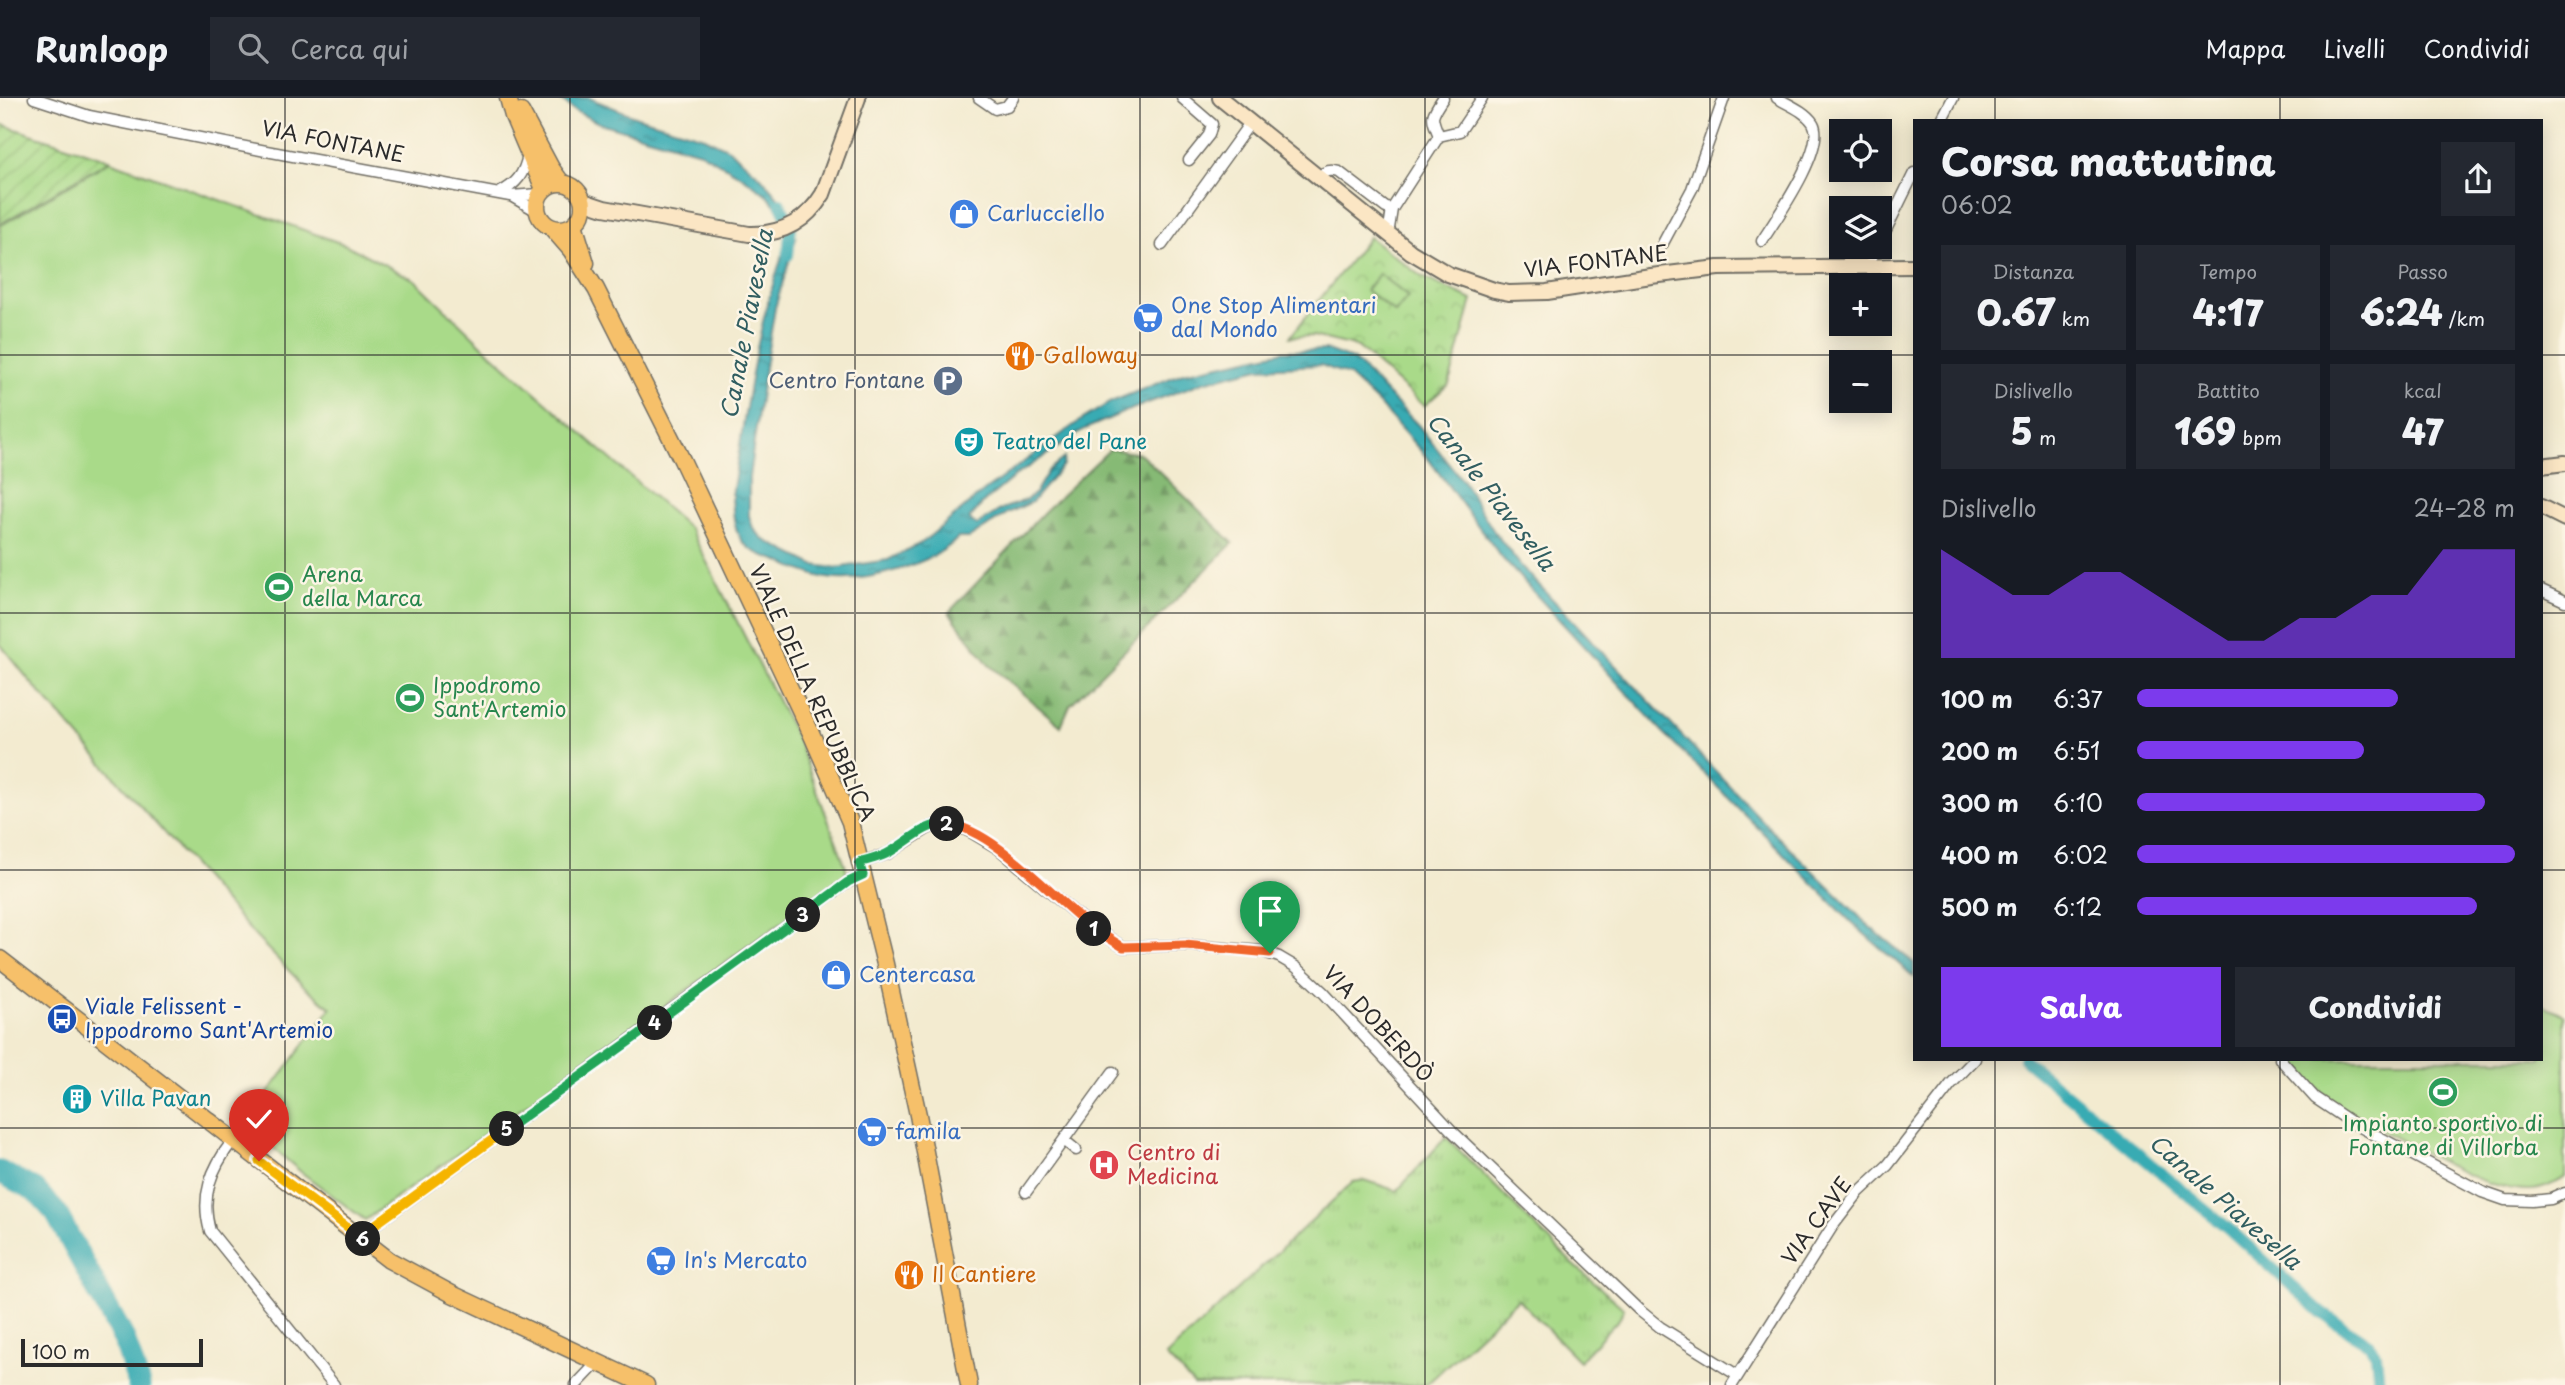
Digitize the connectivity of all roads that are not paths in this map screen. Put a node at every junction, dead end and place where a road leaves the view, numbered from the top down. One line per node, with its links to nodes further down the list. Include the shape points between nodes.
1 (34, 98): 21 (street, VIA FONTANE, via 89,116)
2 (510, 98): 16 (main road, VIALE DELLA REPUBBLICA); 20 (main road, VIALE DELLA REPUBBLICA)
3 (858, 98): 24 (street, via 823,194 799,221 780,231 748,233 604,208)
4 (979, 98): 5 (street, via 995,109 1007,106)
5 (1013, 98)
6 (1182, 98): 17 (street, via 1212,124)
7 (1220, 98): 14 (street, VIA FONTANE)
8 (1443, 98): 15 (street, via 1432,115)
9 (1482, 98): 15 (street, via 1460,131)
10 (1724, 98): 30 (street, via 1692,189)
11 (1777, 98): 28 (street, via 1814,124 1816,142)
12 (1953, 98): 13 (street)
13 (1942, 119)
14 (1250, 122): 19 (street, VIA FONTANE); 29 (street)
15 (1439, 136): 23 (street)
16 (529, 150): 21 (street, via 526,168); 22 (main road, VIALE DELLA REPUBBLICA)
17 (1189, 160)
18 (1913, 175): 25 (street)
19 (1318, 178): 23 (street, via 1332,170 1339,172); 27 (street, VIA FONTANE)
20 (561, 183): 22 (main road); 24 (main road, VIALE DELLA REPUBBLICA, via 574,187)
21 (504, 195): 22 (street); 22 (street)
22 (540, 198): 26 (main road, VIALE DELLA REPUBBLICA, via 540,218)
23 (1392, 209): 27 (street)
24 (580, 213): 26 (main road, via 563,229); 34 (main road, VIALE DELLA REPUBBLICA)
25 (1892, 218)
26 (551, 227): 34 (main road, VIALE DELLA REPUBBLICA)
27 (1388, 235): 33 (street, VIA FONTANE, via 1448,274 1509,293 1547,292 1718,268)
28 (1762, 241)
29 (1162, 245)
30 (1662, 245)
31 (1871, 259): 33 (street)
32 (1913, 266): 33 (street, VIA FONTANE)
33 (1871, 267)
34 (596, 289): 41 (main road, VIALE DELLA REPUBBLICA, via 811,733 850,822)
35 (2565, 463): 36 (street)
36 (2543, 466)
37 (2543, 508): 38 (street)
38 (2565, 519)
39 (2543, 591): 40 (street)
40 (2565, 601)
41 (861, 869): 51 (street, VIA DOBERDÒ, via 373,1226); 53 (street, VIA DOBERDÒ, via 927,829 953,824 999,849 1090,926 1123,947 1261,951 1279,957 1323,992 1452,1131 1639,1310); 57 (main road, VIALE DELLA REPUBBLICA, via 918,1115)
42 (0, 959): 46 (main road)
43 (1973, 1061): 53 (street, VIA CAVE, via 1832,1227)
44 (2282, 1061): 50 (street, via 2296,1080 2351,1122 2482,1192 2505,1200 2532,1201)
45 (1113, 1072): 47 (street)
46 (233, 1140): 51 (main road); 54 (street, via 210,1180 205,1214 210,1231)
47 (1064, 1140): 48 (street); 49 (street)
48 (1076, 1150)
49 (1026, 1192)
50 (2565, 1193)
51 (362, 1240): 52 (main road, via 430,1283)
52 (597, 1363): 55 (street); 56 (main road)
53 (1737, 1375): 58 (street, VIA CAVE)
54 (334, 1385)
55 (576, 1385)
56 (646, 1385)
57 (969, 1385)
58 (1732, 1385)

